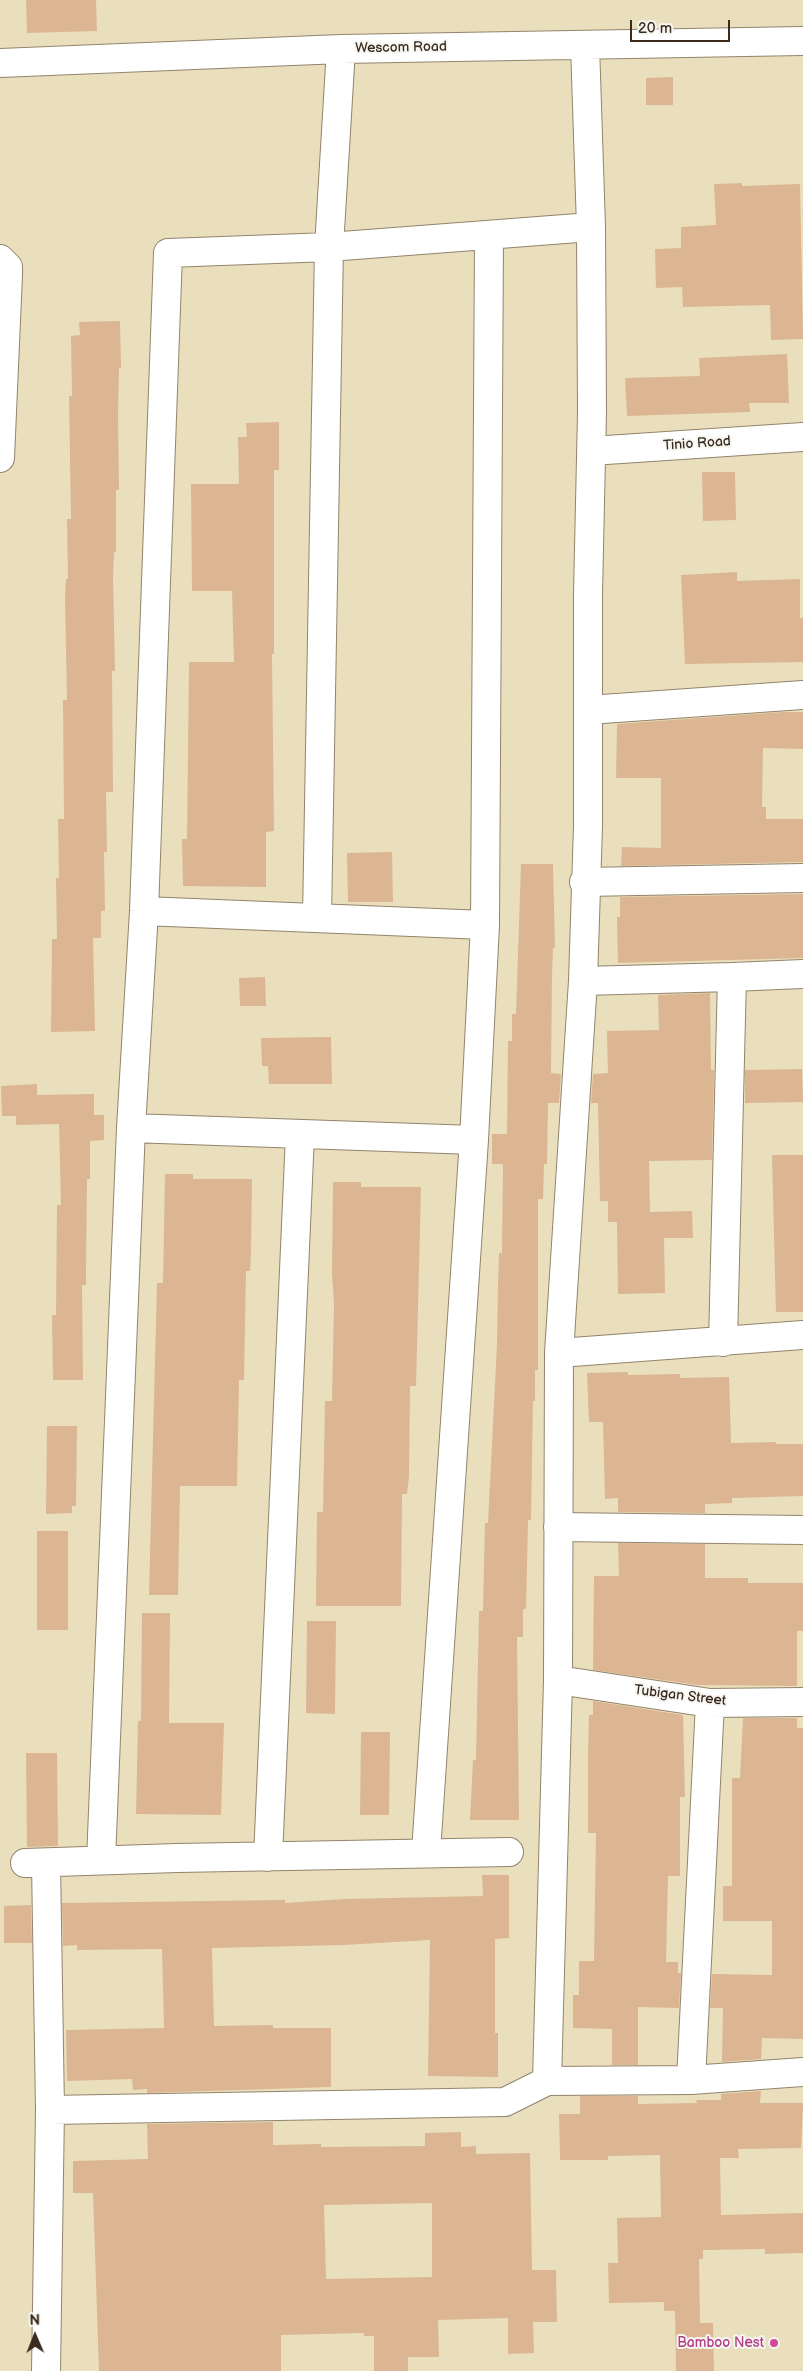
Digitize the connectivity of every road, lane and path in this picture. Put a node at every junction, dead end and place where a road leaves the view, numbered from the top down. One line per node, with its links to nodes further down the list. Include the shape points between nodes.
1 (803, 40): 2 (street, Wescom Road)
2 (585, 45): 3 (street, Wescom Road); 5 (street)
3 (341, 49): 4 (street, Wescom Road); 7 (street)
4 (0, 63)
5 (591, 227): 6 (street); 10 (street)
6 (489, 236): 7 (street); 18 (street)
7 (329, 247): 16 (street, via 168,253); 17 (street)
8 (0, 259): 11 (street, via 8,267)
9 (803, 438): 10 (street, Tinio Road)
10 (590, 451): 13 (street)
11 (0, 458)
12 (803, 695): 13 (street)
13 (588, 710): 15 (street, via 588,826)
14 (803, 878): 15 (street)
15 (584, 882): 21 (street)
16 (144, 911): 17 (street); 22 (street)
17 (317, 917): 18 (street)
18 (486, 925): 24 (street)
19 (803, 974): 20 (street)
20 (732, 977): 21 (street); 26 (street)
21 (583, 981): 27 (street)
22 (131, 1128): 23 (street); 36 (street)
23 (300, 1135): 24 (street); 35 (street)
24 (474, 1140): 33 (street)
25 (803, 1335): 26 (street)
26 (723, 1342): 27 (street)
27 (559, 1353): 28 (street)
28 (558, 1526): 29 (street); 30 (street)
29 (803, 1530)
30 (558, 1680): 32 (street, Tubigan Street); 39 (street)
31 (803, 1702): 32 (street, Tubigan Street)
32 (710, 1703): 38 (street)
33 (426, 1852): 34 (street); 35 (street)
34 (509, 1852)
35 (268, 1857): 36 (street)
36 (101, 1860): 40 (street, via 36,1863)
37 (803, 2072): 38 (street)
38 (691, 2080): 39 (street)
39 (547, 2081): 40 (street, via 506,2102)
40 (50, 2110): 41 (street)
41 (46, 2371)

